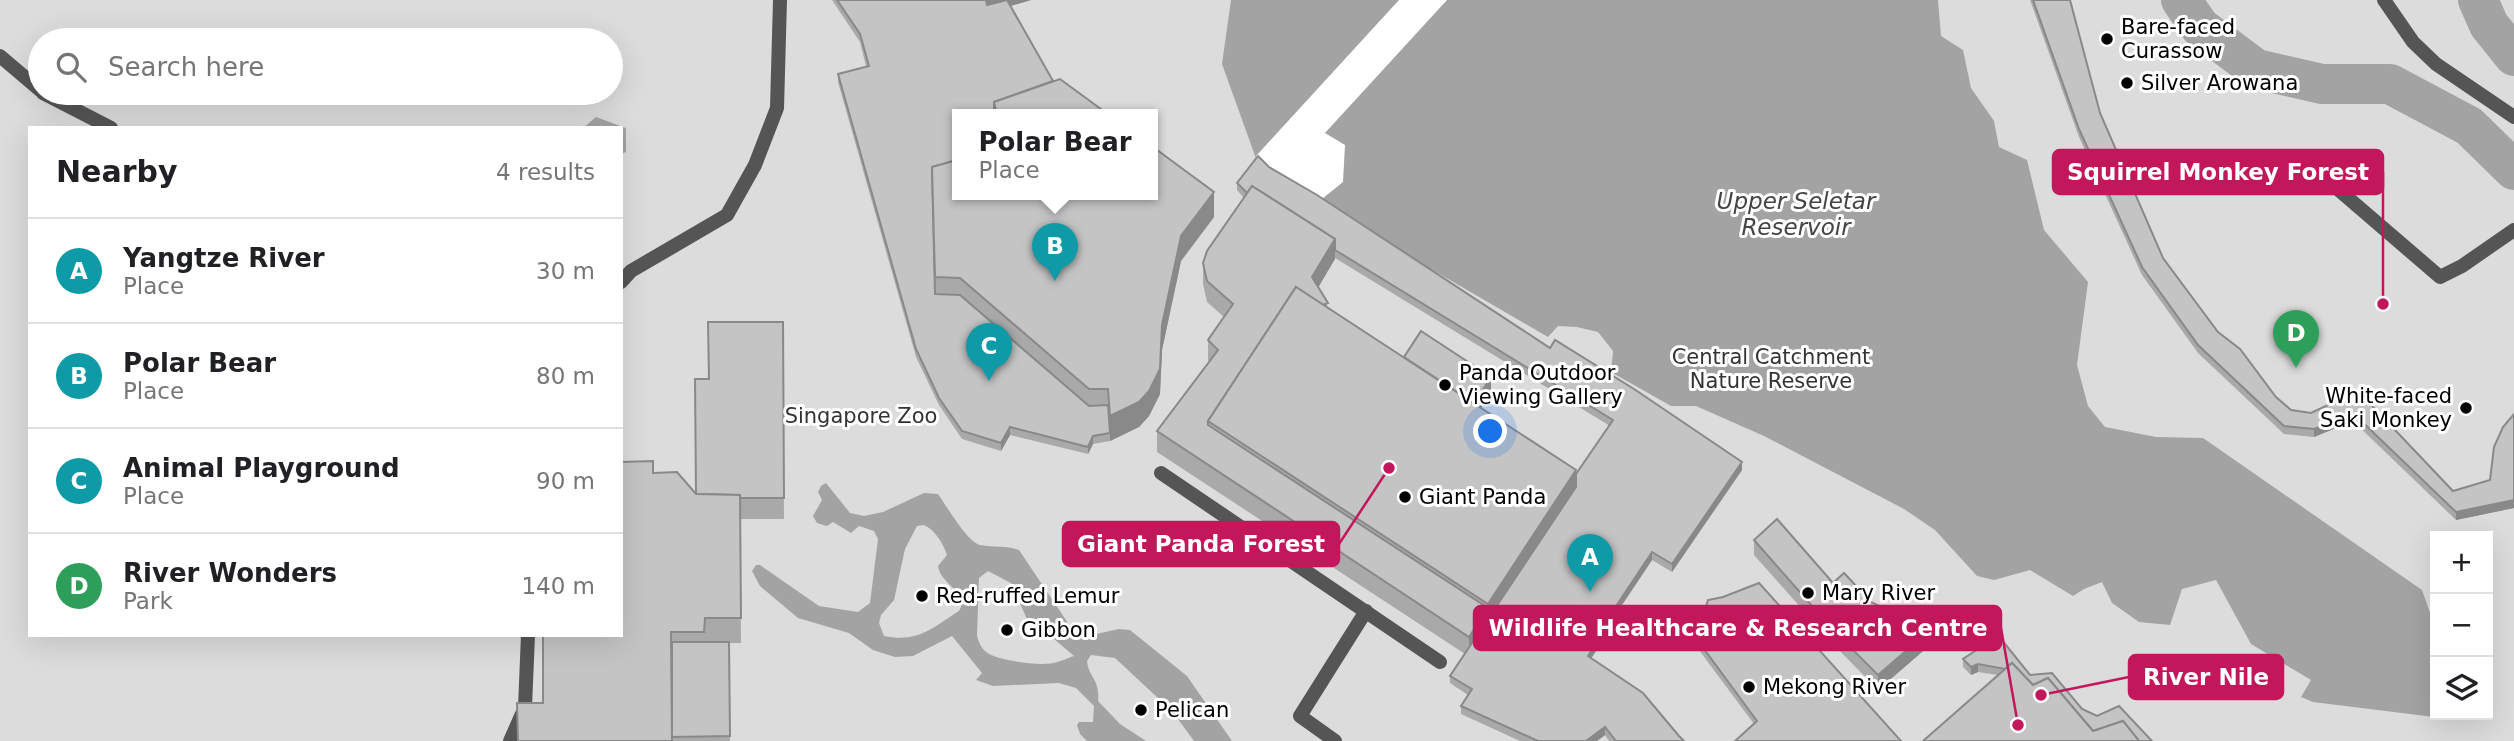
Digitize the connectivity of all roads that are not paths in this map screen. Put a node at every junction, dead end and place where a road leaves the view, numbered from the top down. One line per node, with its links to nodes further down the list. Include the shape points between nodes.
1 (780, 0): 10 (lane, via 777,108 755,165 727,215)
2 (2384, 0): 6 (lane, via 2413,42 2436,64)
3 (0, 56): 4 (lane)
4 (28, 80)
5 (67, 105): 7 (lane)
6 (2514, 117)
7 (107, 126)
8 (2304, 163): 9 (lane, via 2440,277)
9 (2514, 230)
10 (623, 280)
11 (1161, 473): 12 (lane)
12 (1366, 611): 14 (lane); 16 (lane, via 1300,716)
13 (528, 637): 15 (lane, via 525,707)
14 (1440, 662)
15 (510, 741)
16 (1335, 741)

